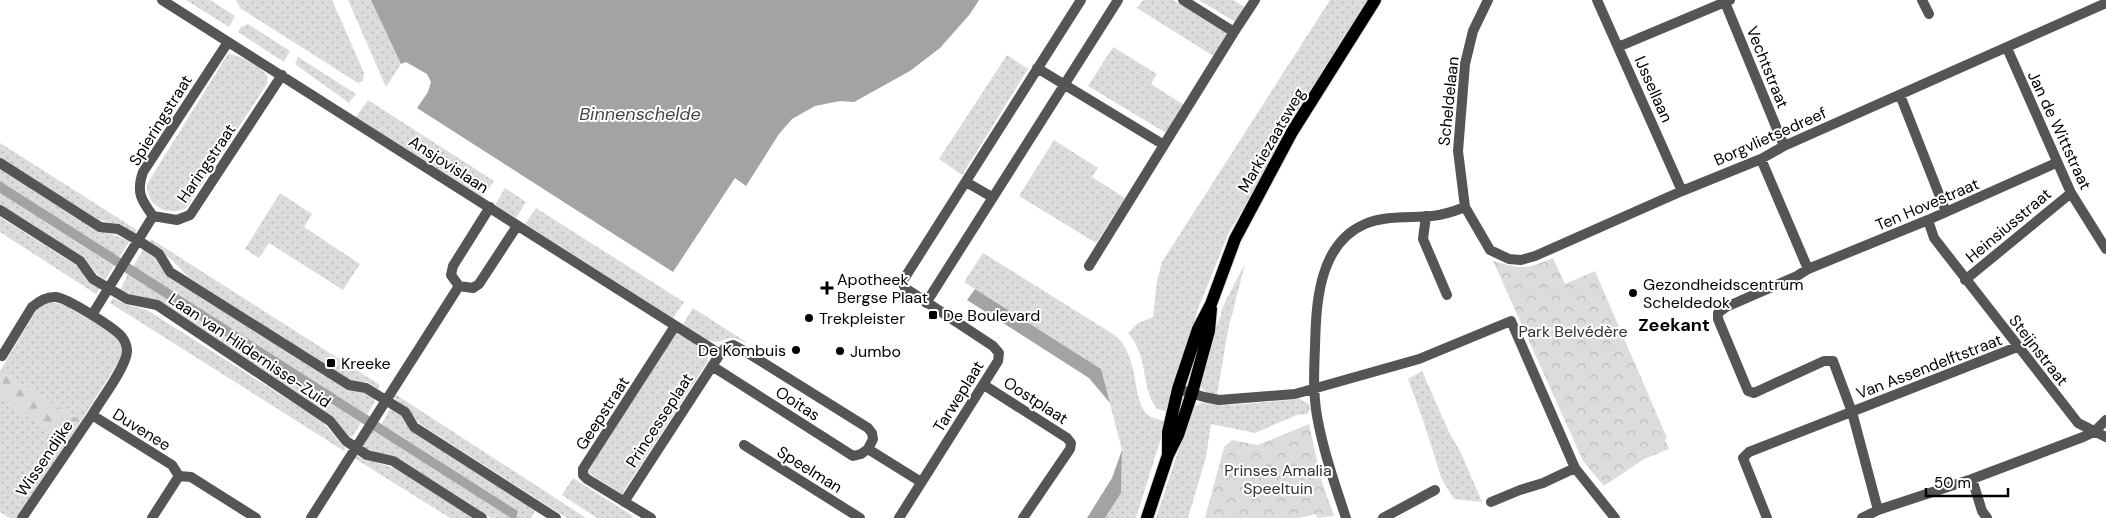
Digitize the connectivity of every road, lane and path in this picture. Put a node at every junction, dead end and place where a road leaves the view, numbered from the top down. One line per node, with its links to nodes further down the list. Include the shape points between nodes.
1 (162, 0): 14 (street, Ansjovislaan)
2 (1081, 0): 17 (street)
3 (1118, 0): 19 (street)
4 (1184, 0): 13 (street)
5 (1255, 0): 13 (street)
6 (1375, 0): 47 (main road, Markiezaatsweg, via 1292,132 1235,239)
7 (1488, 0): 30 (street, Scheldelaan, via 1473,31 1465,64 1458,151)
8 (1597, 0): 15 (street, IJssellaan)
9 (1922, 0): 12 (street)
10 (1727, 1): 15 (street); 22 (street, Vechtstraat)
11 (2106, 3): 16 (street, Borgvlietsedreef)
12 (1928, 14)
13 (1234, 32): 21 (street)
14 (228, 42): 18 (street, Ansjovislaan); 34 (street, Spieringstraat, via 143,172 140,194)
15 (1618, 47): 27 (street, IJssellaan)
16 (2006, 48): 20 (street, Borgvlietsedreef); 25 (street, Jan de Wittstraat)
17 (1037, 68): 19 (street); 26 (street)
18 (282, 75): 31 (street, Ansjovislaan); 34 (street, Haringstraat, via 190,215 177,220)
19 (1065, 85): 21 (street); 29 (street)
20 (1900, 95): 22 (street, Borgvlietsedreef); 33 (street)
21 (1164, 145): 40 (street)
22 (1784, 146): 23 (street, Borgvlietsedreef)
23 (1761, 159): 27 (street, Borgvlietsedreef); 41 (street)
24 (0, 163): 38 (street, via 100,227 118,228)
25 (2056, 163): 28 (street, Jan de Wittstraat); 33 (street, Ten Hovestraat)
26 (966, 182): 29 (street); 46 (street, via 902,282 905,288)
27 (1682, 191): 30 (street, Borgvlietsedreef, via 1521,260 1508,260 1490,250)
28 (2071, 193): 39 (street, Jan de Wittstraat); 42 (street, Heinsiusstraat)
29 (992, 198): 46 (street)
30 (1465, 207): 35 (street)
31 (490, 208): 37 (street, Ansjovislaan); 43 (street, via 453,266 451,275)
32 (0, 210): 44 (street, Laan van Hildernisse-Zuid, via 80,261 93,279)
33 (1946, 212): 36 (street, Ten Hovestraat)
34 (153, 216): 38 (street)
35 (1426, 216): 45 (street, via 1423,239); 56 (street, via 1364,224 1335,250 1324,271 1315,314)
36 (1928, 220): 41 (street, Ten Hovestraat); 42 (street, Steijnstraat, via 1934,238)
37 (518, 226): 43 (street, via 479,284 473,288); 49 (street, Ansjovislaan)
38 (139, 241): 44 (street); 58 (street, via 159,254 170,272 350,385 366,388)
39 (2106, 249)
40 (1089, 266)
41 (1808, 269): 59 (street, Ten Hovestraat, via 1726,307 1718,313 1718,320 1748,391 1754,393 1824,361 1833,361)
42 (1965, 280): 50 (street, Steijnstraat)
43 (458, 286): 58 (street)
44 (109, 288): 48 (street); 65 (street, Laan van Hildernisse-Zuid, via 127,299 157,305 330,421)
45 (1447, 295)
46 (926, 303): 54 (street, Tarweplaat, via 999,353 998,361)
47 (1211, 304): 55 (main road, Markiezaatsweg, via 1198,329); 57 (main road, Markiezaatsweg, via 1209,331)
48 (92, 316): 52 (street, Duvenee, via 57,297 39,301); 60 (street, Duvenee, via 122,336 127,349 124,363)
49 (675, 326): 51 (street, Ansjovislaan); 73 (street, Geepstraat, via 583,469 583,475)
50 (2017, 347): 59 (street, Van Assendelftstraat); 62 (street, Steijnstraat, via 2078,423)
51 (720, 354): 53 (street, Princesseplaat); 66 (street, Ooitas, via 733,345 868,428 873,439)
52 (1, 357)
53 (712, 366): 66 (street, Ooitas, via 852,456); 73 (street, Princesseplaat)
54 (984, 384): 71 (street, Tarweplaat); 85 (street, Oostplaat, via 1071,443)
55 (1178, 388): 57 (street); 67 (main road, Markiezaatsweg, via 1168,432)
56 (1314, 388): 57 (street, via 1295,394 1219,400); 68 (street, via 1419,358 1511,321); 87 (street, via 1324,447)
57 (1192, 393): 67 (main road, Markiezaatsweg)
58 (386, 400): 65 (street); 81 (street, via 405,412 414,427 426,436)
59 (1852, 412): 75 (street); 90 (street, Van Assendelftstraat, via 1749,452 1743,458)
60 (92, 415): 69 (street, Duvenee, via 172,465); 76 (street, Wissendijke)
61 (2106, 420): 62 (street)
62 (2094, 432): 63 (street, Steijnstraat); 70 (street)
63 (2106, 436)
64 (744, 445): 83 (street, Speelman)
65 (356, 448): 79 (street); 80 (street, Laan van Hildernisse-Zuid, via 367,455 393,461)
66 (868, 449): 71 (street)
67 (1168, 455): 86 (main road, Markiezaatsweg)
68 (1575, 468): 74 (street); 89 (street)
69 (179, 476): 77 (street); 78 (street, Duvenee, via 191,476)
70 (1972, 479): 75 (street); 92 (street)
71 (921, 482): 84 (street, Tarweplaat)
72 (1435, 490): 88 (street)
73 (624, 502): 82 (street)
74 (1491, 502)
75 (1878, 510): 91 (street)
76 (22, 518)
77 (152, 518)
78 (256, 518)
79 (311, 518)
80 (482, 518)
81 (556, 518)
82 (651, 518)
83 (860, 518)
84 (899, 518)
85 (1023, 518)
86 (1147, 518)
87 (1345, 518)
88 (1383, 518)
89 (1614, 518)
90 (1767, 518)
91 (1862, 518)
92 (1987, 518)

